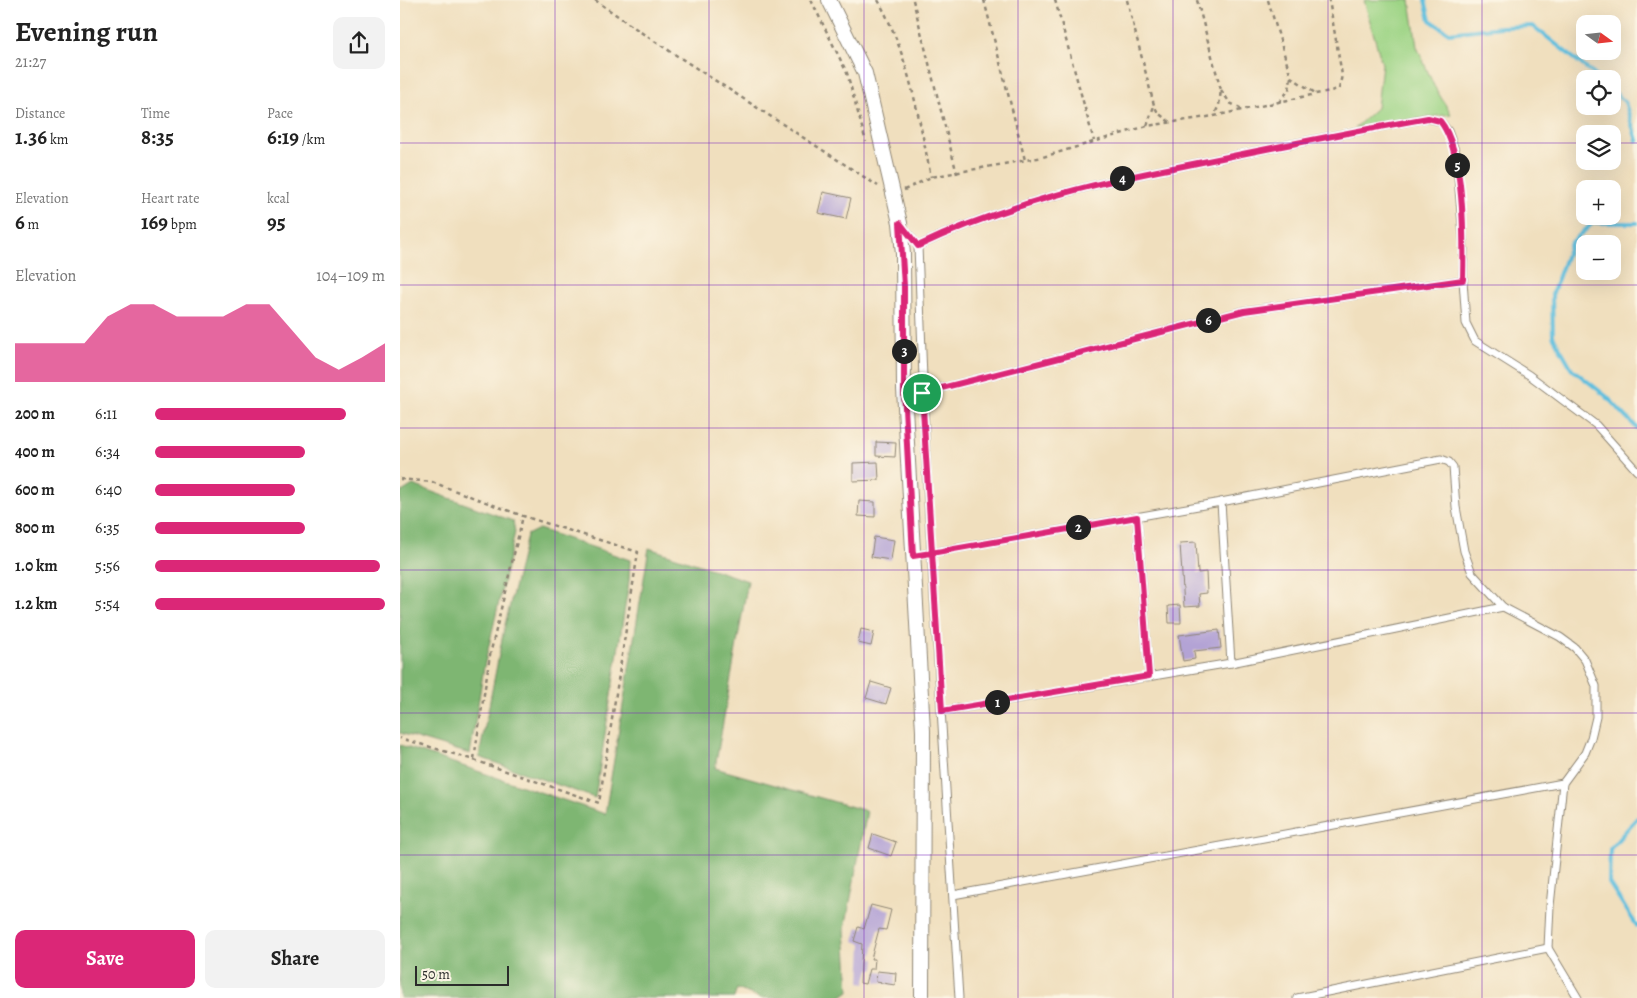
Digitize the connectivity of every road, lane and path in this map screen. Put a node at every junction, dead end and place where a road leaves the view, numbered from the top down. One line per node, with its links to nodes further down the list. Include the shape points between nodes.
1 (595, 0): 27 (path)
2 (811, 0): 22 (path, via 847,73)
3 (829, 0): 28 (street, via 866,73)
4 (878, 0): 26 (path, via 902,58)
5 (913, 0): 24 (path)
6 (984, 0): 23 (path)
7 (1055, 0): 21 (path)
8 (1127, 0): 16 (path)
9 (1197, 0): 13 (path)
10 (1268, 0): 12 (path)
11 (1329, 0): 14 (path, via 1342,74 1338,89)
12 (1291, 78): 14 (path); 15 (path, via 1289,90)
13 (1221, 90): 17 (path, via 1230,103); 18 (path)
14 (1316, 94): 15 (path)
15 (1279, 102): 17 (path)
16 (1154, 104): 19 (path, via 1158,113); 20 (path)
17 (1244, 110): 18 (path)
18 (1214, 116): 19 (path)
19 (1172, 123): 20 (path)
20 (1146, 126): 21 (path)
21 (1094, 141): 23 (path)
22 (868, 149)
23 (1025, 160): 24 (path)
24 (957, 174): 26 (path)
25 (876, 177): 27 (path)
26 (931, 177): 28 (path)
27 (879, 186): 28 (path)
28 (893, 196): 29 (street)
29 (900, 223): 30 (lane); 39 (street)
30 (918, 246): 31 (lane, via 959,226 1121,178 1428,118 1440,121 1448,131 1456,153 1464,249); 32 (lane)
31 (1463, 280): 32 (lane, via 1244,311); 33 (lane, via 1466,323 1475,341 1529,375 1596,425)
32 (922, 393): 38 (lane)
33 (1637, 471)
34 (400, 479): 36 (path, via 432,482)
35 (1221, 502): 37 (lane); 40 (lane, via 1446,460 1453,467 1456,507 1464,551 1472,573); 41 (lane)
36 (523, 516): 45 (path, via 490,654); 45 (path, via 638,552 599,803)
37 (1137, 517): 38 (lane); 42 (lane)
38 (931, 553): 39 (lane); 43 (lane)
39 (913, 556): 49 (street, via 922,731)
40 (1503, 607): 41 (lane); 46 (lane, via 1575,648 1585,660 1596,686 1596,717 1591,738 1585,753)
41 (1231, 663): 42 (lane)
42 (1149, 676): 43 (lane)
43 (942, 711): 47 (lane)
44 (400, 738): 45 (path)
45 (474, 760)
46 (1563, 783): 47 (lane); 48 (lane)
47 (953, 895): 50 (lane)
48 (1548, 948): 51 (lane); 52 (lane)
49 (922, 998)
50 (959, 998)
51 (1297, 998)
52 (1578, 998)

